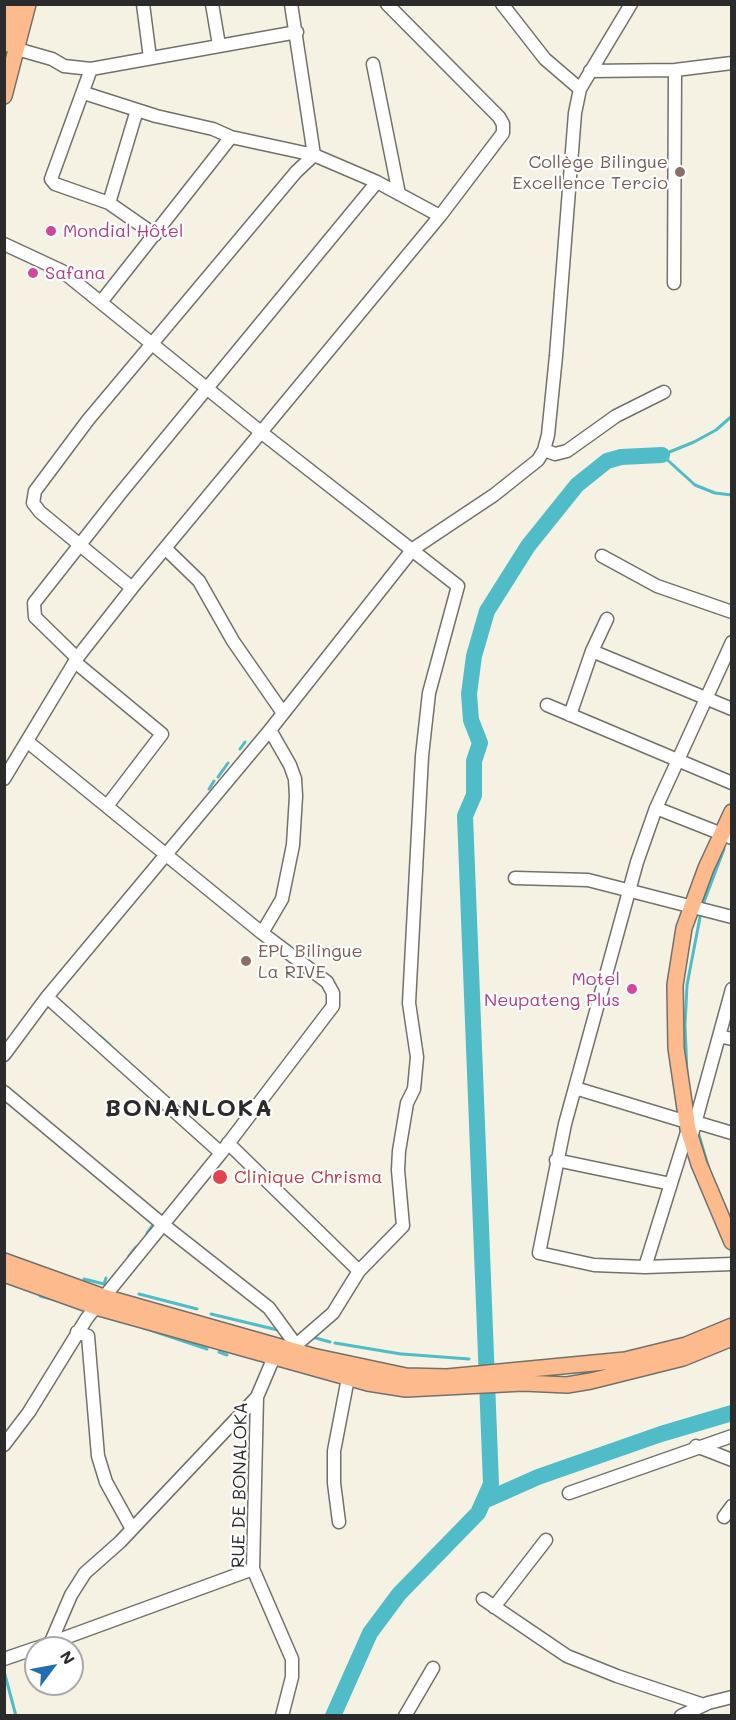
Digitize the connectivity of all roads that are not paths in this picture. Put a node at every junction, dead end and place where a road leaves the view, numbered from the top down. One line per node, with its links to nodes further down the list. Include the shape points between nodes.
1 (15, 4): 11 (highway)
2 (28, 4): 11 (main road)
3 (143, 4): 12 (street)
4 (213, 4): 10 (street)
5 (291, 4): 9 (street)
6 (387, 4): 27 (street, via 503,124 503,133)
7 (501, 4): 18 (street, via 545,59)
8 (631, 4): 17 (street)
9 (297, 32): 10 (street); 23 (street)
10 (219, 45): 12 (street)
11 (11, 46): 15 (street, via 64,66); 20 (main road)
12 (150, 58): 15 (street)
13 (732, 63): 16 (street)
14 (373, 64): 25 (street)
15 (91, 69): 19 (street)
16 (675, 70): 17 (street); 30 (street)
17 (590, 71): 18 (street)
18 (580, 89): 36 (street)
19 (84, 93): 21 (street); 26 (street, via 51,179 55,184)
20 (4, 96)
21 (137, 110): 22 (street); 26 (street)
22 (231, 137): 23 (street); 28 (street)
23 (314, 155): 24 (street); 32 (street)
24 (377, 182): 25 (street); 33 (street)
25 (399, 194): 27 (street)
26 (109, 203): 28 (street)
27 (440, 216): 35 (street)
28 (155, 236): 31 (street)
29 (4, 244): 31 (street, via 62,271)
30 (674, 283)
31 (101, 302): 32 (street)
32 (153, 344): 33 (street); 37 (street, via 88,420 35,491 33,503 39,512)
33 (207, 389): 35 (street); 37 (street)
34 (664, 392): 36 (street, via 616,416 567,451 555,454)
35 (262, 433): 38 (street); 39 (street)
36 (544, 450): 39 (street, via 533,465 494,495)
37 (81, 543): 41 (street); 46 (street, via 34,603 33,611)
38 (166, 549): 41 (street); 50 (street, via 199,581 233,642)
39 (413, 549): 50 (street); 84 (street, via 456,582 459,590 431,682 422,756 409,993 417,1057 398,1170 403,1226)
40 (602, 556): 42 (street, via 657,586)
41 (132, 588): 46 (street)
42 (732, 612)
43 (607, 619): 45 (street)
44 (732, 642): 47 (street)
45 (592, 651): 47 (street); 51 (street)
46 (76, 660): 53 (street); 57 (street, via 162,734)
47 (706, 699): 49 (street); 54 (street)
48 (547, 705): 51 (street)
49 (732, 709)
50 (283, 713): 52 (street)
51 (570, 715): 54 (street)
52 (270, 730): 61 (street); 66 (street, via 290,765 296,796 293,845 282,899)
53 (27, 742): 55 (street); 57 (street)
54 (678, 762): 56 (street); 58 (street)
55 (4, 779)
56 (732, 783)
57 (107, 806): 61 (street)
58 (656, 808): 60 (street); 63 (street)
59 (732, 812): 60 (main road)
60 (727, 836): 64 (main road)
61 (164, 854): 66 (street); 68 (street)
62 (515, 878): 63 (street, via 577,879)
63 (630, 890): 64 (street); 72 (street)
64 (692, 906): 65 (street); 74 (main road, via 680,945 675,986 676,1048)
65 (732, 917)
66 (262, 933): 76 (street, via 327,982 333,993 333,1006)
67 (732, 989): 69 (street)
68 (46, 997): 71 (street); 76 (street)
69 (719, 1036): 70 (street); 74 (street)
70 (732, 1039)
71 (4, 1055)
72 (575, 1088): 74 (street); 77 (street)
73 (4, 1092): 79 (street)
74 (690, 1128): 75 (street); 78 (street); 80 (main road)
75 (732, 1133)
76 (224, 1148): 79 (street); 84 (street)
77 (556, 1160): 78 (street); 83 (street, via 540,1255 594,1265)
78 (670, 1184): 83 (street)
79 (161, 1223): 86 (street); 90 (street, via 269,1308)
80 (731, 1239)
81 (4, 1261): 86 (main road)
82 (732, 1264): 83 (street)
83 (645, 1267)
84 (359, 1271): 90 (street, via 333,1313)
85 (4, 1274): 86 (main road)
86 (100, 1302): 88 (street); 90 (main road); 91 (main road)
87 (732, 1326): 92 (main road, via 651,1355)
88 (77, 1332): 97 (street, via 29,1412); 104 (street, via 88,1336 98,1456 106,1482)
89 (732, 1338): 92 (main road, via 683,1358 616,1377 567,1385)
90 (293, 1352): 91 (main road); 93 (main road); 94 (main road, via 396,1375)
91 (274, 1357): 95 (street, RUE DE BONALOKA)
92 (523, 1377): 94 (main road)
93 (348, 1378): 94 (main road, via 406,1389); 103 (street, via 334,1451)
94 (460, 1382)
95 (257, 1397): 104 (street); 106 (street, RUE DE BONALOKA)
96 (732, 1436): 98 (street)
97 (4, 1445)
98 (696, 1446): 99 (street); 100 (street)
99 (732, 1460)
100 (569, 1493)
101 (732, 1506): 102 (street)
102 (724, 1517)
103 (339, 1522)
104 (132, 1529): 109 (street, via 79,1581)
105 (546, 1540): 108 (street)
106 (253, 1569): 110 (street); 116 (street, RUE DE BONALOKA, via 292,1659 292,1677)
107 (483, 1599): 108 (street)
108 (494, 1607): 115 (street, via 555,1650 576,1660)
109 (54, 1636)
110 (72, 1636)
111 (24, 1652): 112 (street)
112 (4, 1659)
113 (433, 1668): 117 (street)
114 (732, 1697): 115 (street)
115 (704, 1705): 118 (street)
116 (282, 1716)
117 (405, 1716)
118 (681, 1716)

